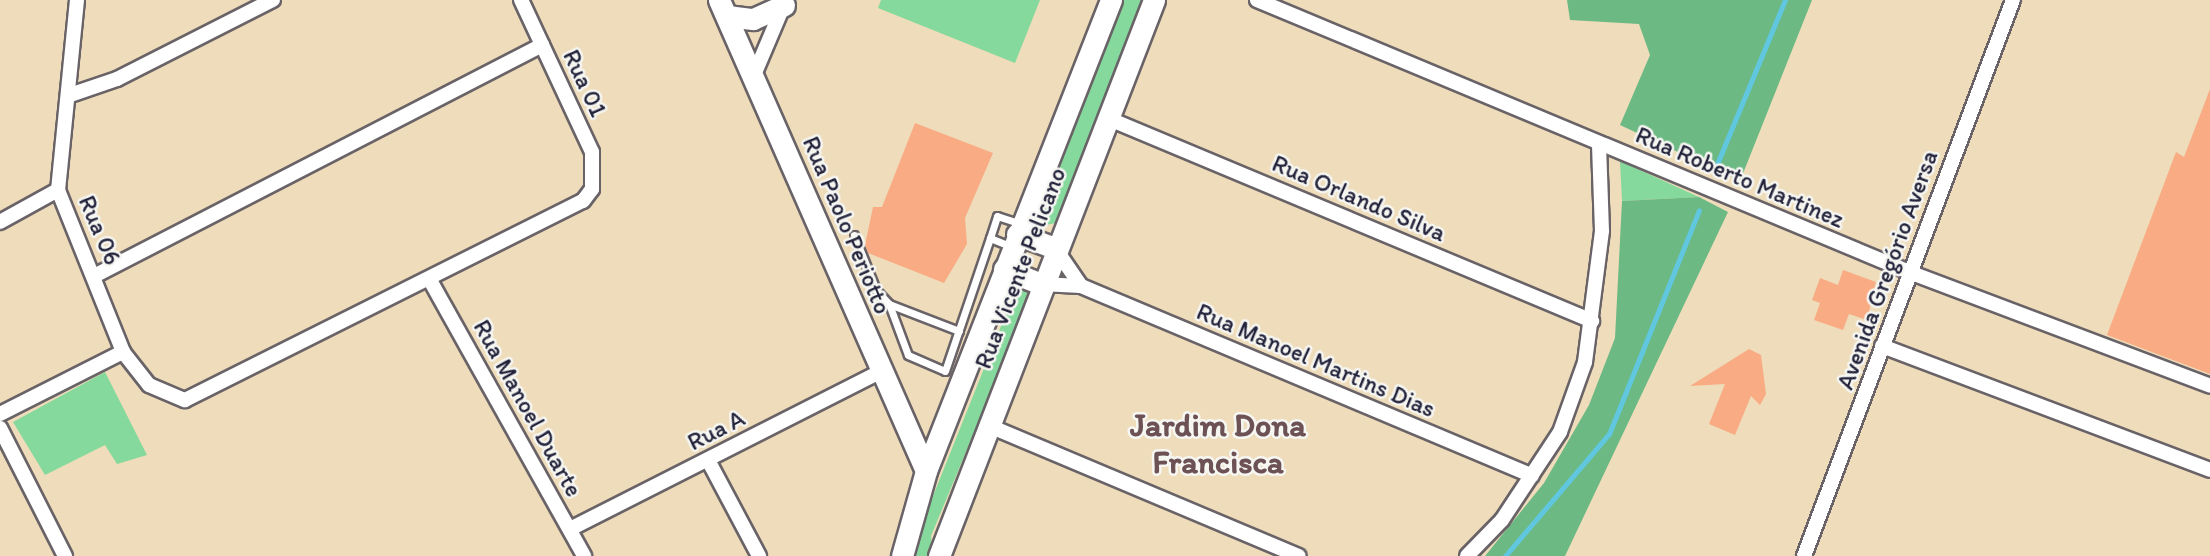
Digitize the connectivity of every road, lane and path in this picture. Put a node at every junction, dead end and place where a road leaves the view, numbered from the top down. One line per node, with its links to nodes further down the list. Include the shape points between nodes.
1 (77, 0): 12 (street, Rua 06)
2 (273, 0): 12 (street, via 117,79)
3 (521, 0): 10 (street, Rua 01)
4 (1111, 0): 18 (street, Rua Vicente Pelicano)
5 (1154, 0): 13 (street, Rua Vicente Pelicano)
6 (1257, 0): 14 (street, Rua Roberto Martinez)
7 (2013, 0): 22 (street, Avenida Gregório Aversa)
8 (785, 3): 9 (street, via 753,19); 11 (street)
9 (723, 8): 11 (street, Rua Paolo Periotto)
10 (542, 45): 23 (street); 24 (street, Rua 01, via 592,152 592,189 569,210)
11 (754, 75): 32 (street, Rua Paolo Periotto)
12 (70, 95): 15 (street, Rua 06)
13 (1107, 118): 20 (street, Rua Vicente Pelicano); 28 (street, Rua Orlando Silva)
14 (1600, 143): 22 (street, Rua Roberto Martinez); 28 (street, via 1602,231)
15 (58, 190): 16 (street); 23 (street, Rua 06)
16 (0, 222)
17 (854, 235): 27 (lane, via 876,290)
18 (1017, 235): 19 (lane); 19 (lane, via 997,216); 20 (street); 21 (street, Rua Vicente Pelicano)
19 (990, 238): 29 (lane)
20 (1055, 248): 25 (street, Rua Vicente Pelicano); 26 (street)
21 (1003, 269): 25 (street); 39 (street, Rua Vicente Pelicano)
22 (1909, 272): 30 (street, Avenida Gregório Aversa); 33 (street, Rua Roberto Martinez)
23 (96, 275): 31 (street, Rua 06)
24 (431, 282): 31 (street, Rua 06, via 185,400 149,385); 41 (street, Rua Manoel Duarte)
25 (1041, 284): 26 (street, Rua Manoel Martins Dias); 35 (street, Rua Vicente Pelicano)
26 (1081, 286): 40 (street, Rua Manoel Martins Dias)
27 (889, 304): 29 (lane); 29 (lane, via 908,355 945,371)
28 (1592, 321): 40 (street, via 1560,432)
29 (959, 331)
30 (1882, 346): 38 (street); 49 (street, Avenida Gregório Aversa)
31 (123, 352): 34 (street)
32 (882, 372): 37 (street, Rua A); 39 (street, Rua Paolo Periotto)
33 (2210, 386)
34 (0, 414)
35 (987, 425): 46 (street, Rua Vicente Pelicano); 47 (street)
36 (0, 428): 42 (street)
37 (708, 460): 41 (street, Rua A); 44 (street)
38 (2210, 470)
39 (926, 471): 45 (street, Rua Vicente Pelicano)
40 (1532, 476): 48 (street)
41 (570, 529): 43 (street, Rua Manoel Duarte)
42 (65, 556)
43 (584, 556)
44 (759, 556)
45 (902, 556)
46 (939, 556)
47 (1299, 556)
48 (1467, 556)
49 (1804, 556)

